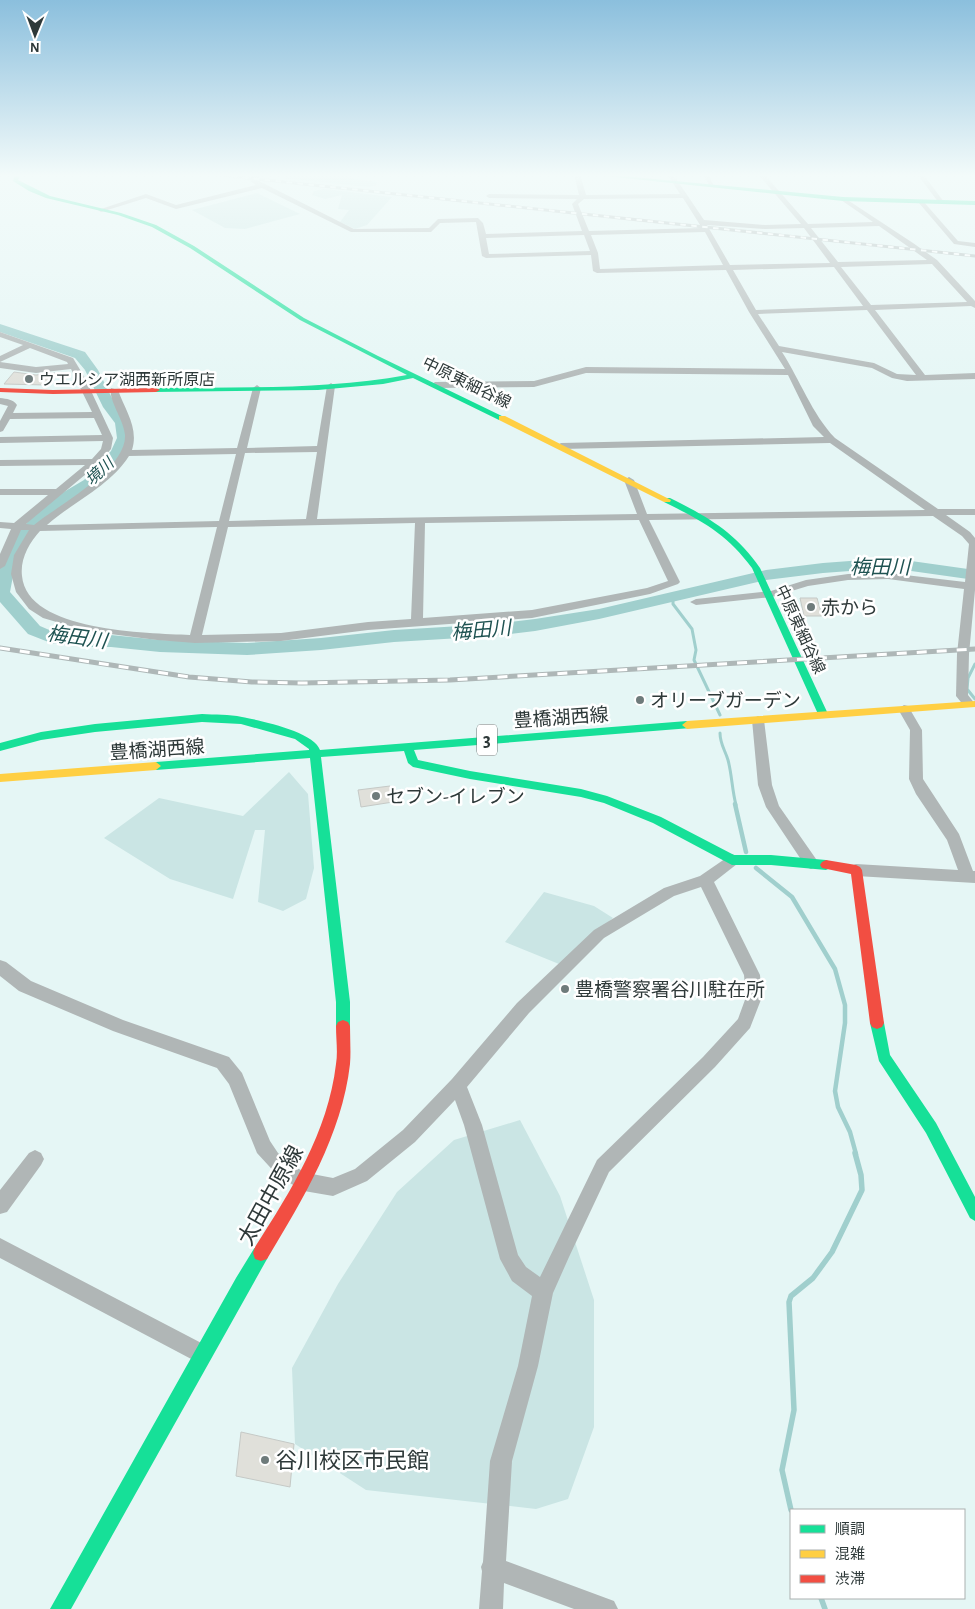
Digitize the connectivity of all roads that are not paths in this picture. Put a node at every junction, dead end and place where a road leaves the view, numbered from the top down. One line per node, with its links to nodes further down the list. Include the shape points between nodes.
1 (193, 249): 21 (main road, 中原東細谷線, via 282,308)
2 (484, 249): 7 (street, via 486,256)
3 (593, 249): 7 (street)
4 (718, 249): 10 (street)
5 (823, 249): 9 (street)
6 (917, 249): 8 (street)
7 (594, 253): 10 (street, via 597,271)
8 (934, 262): 9 (street); 11 (street)
9 (834, 265): 10 (street); 12 (street)
10 (729, 268): 13 (street)
11 (974, 305): 12 (street)
12 (868, 308): 13 (street); 23 (street)
13 (753, 312): 16 (street)
14 (0, 334): 15 (street)
15 (30, 345): 17 (street); 19 (street, via 61,355)
16 (775, 348): 20 (street); 23 (street, via 874,366 895,376)
17 (0, 359)
18 (0, 365): 19 (street, via 33,371)
19 (73, 366): 28 (street)
20 (791, 372): 24 (street, via 586,370 534,384); 36 (street, via 818,426)
21 (415, 376): 24 (main road, 中原東細谷線); 25 (main road, via 388,383)
22 (975, 376): 23 (street)
23 (923, 378)
24 (435, 385): 37 (main road, 中原東細谷線)
25 (331, 386): 26 (main road); 38 (street)
26 (257, 388): 29 (main road); 39 (street)
27 (0, 390): 28 (main road)
28 (86, 390): 29 (main road); 31 (street)
29 (112, 390): 40 (street, via 131,433)
30 (0, 401): 32 (street, via 13,405)
31 (97, 415): 32 (street); 34 (street)
32 (8, 416): 33 (street)
33 (0, 429)
34 (108, 438): 35 (street); 41 (street, via 106,449)
35 (0, 440)
36 (832, 440): 37 (street); 46 (street)
37 (561, 446): 43 (main road, 中原東細谷線)
38 (322, 449): 39 (street); 51 (street)
39 (240, 451): 40 (street); 52 (street)
40 (127, 453): 55 (street, via 102,478)
41 (95, 462): 42 (street); 45 (street)
42 (0, 463)
43 (628, 480): 48 (street); 49 (main road, 中原東細谷線)
44 (0, 492): 45 (street)
45 (57, 492): 54 (street)
46 (936, 512): 47 (street); 49 (street); 57 (street, via 974,544)
47 (975, 512)
48 (643, 516): 49 (street); 50 (street); 60 (street, via 674,582 650,591 532,614)
49 (700, 516): 58 (main road, 中原東細谷線, via 723,530 742,548 756,568)
50 (420, 520): 51 (street); 60 (street)
51 (311, 522): 52 (street)
52 (225, 524): 55 (street); 61 (street)
53 (0, 525): 54 (street)
54 (18, 525): 55 (street); 56 (street)
55 (37, 528): 61 (street, via 23,547 16,569 22,595 34,608 75,625)
56 (0, 566)
57 (970, 584): 58 (street, via 888,576 848,577); 62 (street, via 962,696)
58 (767, 593): 59 (street); 64 (main road, 中原東細谷線)
59 (696, 602)
60 (417, 622): 61 (street, via 281,637)
61 (195, 639)
62 (972, 704): 63 (main road, 豊橋湖西線 / 3)
63 (904, 709): 64 (main road, 豊橋湖西線 / 3); 73 (street, via 916,730 916,779 954,838)
64 (823, 714): 65 (main road, 豊橋湖西線 / 3)
65 (758, 720): 66 (main road, 豊橋湖西線 / 3); 71 (street, via 765,785 773,807)
66 (408, 746): 68 (main road, 豊橋湖西線 / 3); 70 (main road, via 413,763 607,800 657,820)
67 (0, 747): 68 (main road, via 40,736 202,718 241,720 299,736 314,747)
68 (315, 754): 69 (main road, 豊橋湖西線 / 3); 78 (main road, 太田中原線, via 344,1002 343,1064 330,1123)
69 (0, 778)
70 (732, 860): 71 (main road); 74 (street)
71 (811, 862): 72 (main road)
72 (856, 870): 73 (street); 80 (main road, via 884,1057 931,1128)
73 (972, 877)
74 (705, 880): 76 (street, via 670,892 600,934 523,1008); 82 (street, via 752,975 754,997 744,1023 603,1166)
75 (0, 967): 78 (street, via 24,986 119,1026 223,1062 236,1079 263,1147 272,1160)
76 (458, 1085): 78 (street, via 409,1136 361,1175 333,1187); 82 (street, via 473,1125 510,1258 518,1274)
77 (35, 1159): 79 (street)
78 (304, 1182): 83 (main road, 太田中原線)
79 (0, 1205)
80 (975, 1213)
81 (0, 1248): 83 (street)
82 (544, 1292): 84 (street, via 528,1366 501,1461)
83 (202, 1354): 85 (main road, 太田中原線)
84 (492, 1567): 86 (street); 87 (street)
85 (60, 1609)
86 (491, 1609)
87 (606, 1609)

